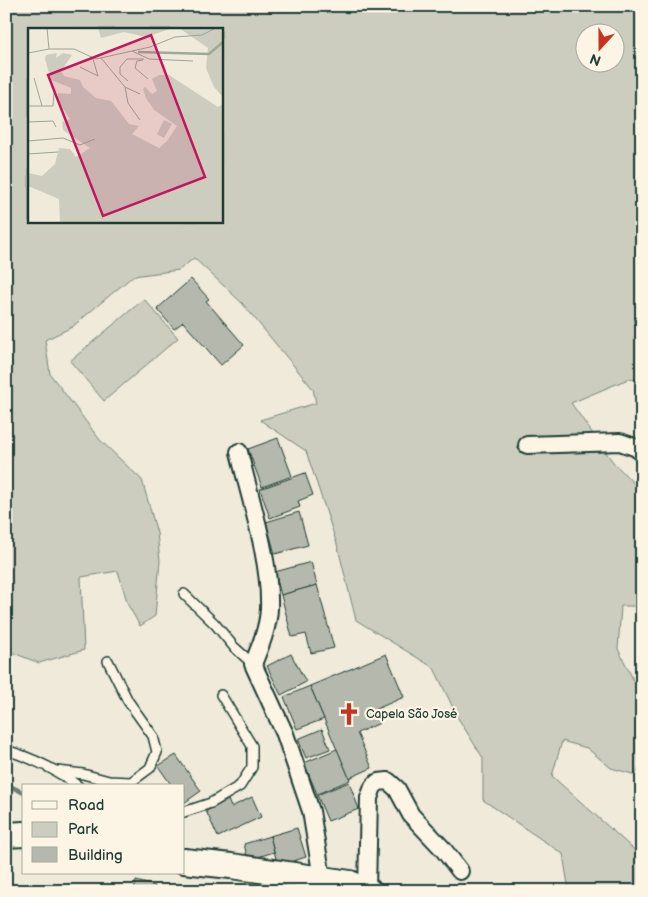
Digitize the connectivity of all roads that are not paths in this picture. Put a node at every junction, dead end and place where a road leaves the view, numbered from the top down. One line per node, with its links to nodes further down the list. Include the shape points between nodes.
1 (527, 445): 3 (street, via 620,442 637,448)
2 (239, 452): 6 (street, via 267,573 269,610)
3 (642, 454)
4 (184, 594): 6 (lane)
5 (108, 661): 10 (lane, via 128,701 153,736 157,752 150,768 131,782 109,781)
6 (253, 664): 18 (street, via 285,734 311,811)
7 (221, 695): 13 (lane, via 252,746 252,767 240,786 212,803)
8 (6, 750): 9 (lane)
9 (57, 771): 10 (lane); 11 (lane)
10 (83, 774): 12 (lane)
11 (75, 784)
12 (96, 784)
13 (185, 812)
14 (22, 834): 15 (street)
15 (6, 835)
16 (185, 861): 18 (street)
17 (460, 871): 19 (street, via 411,815 397,789 388,781 378,782 369,798)
18 (322, 878): 19 (street)
19 (368, 890)

